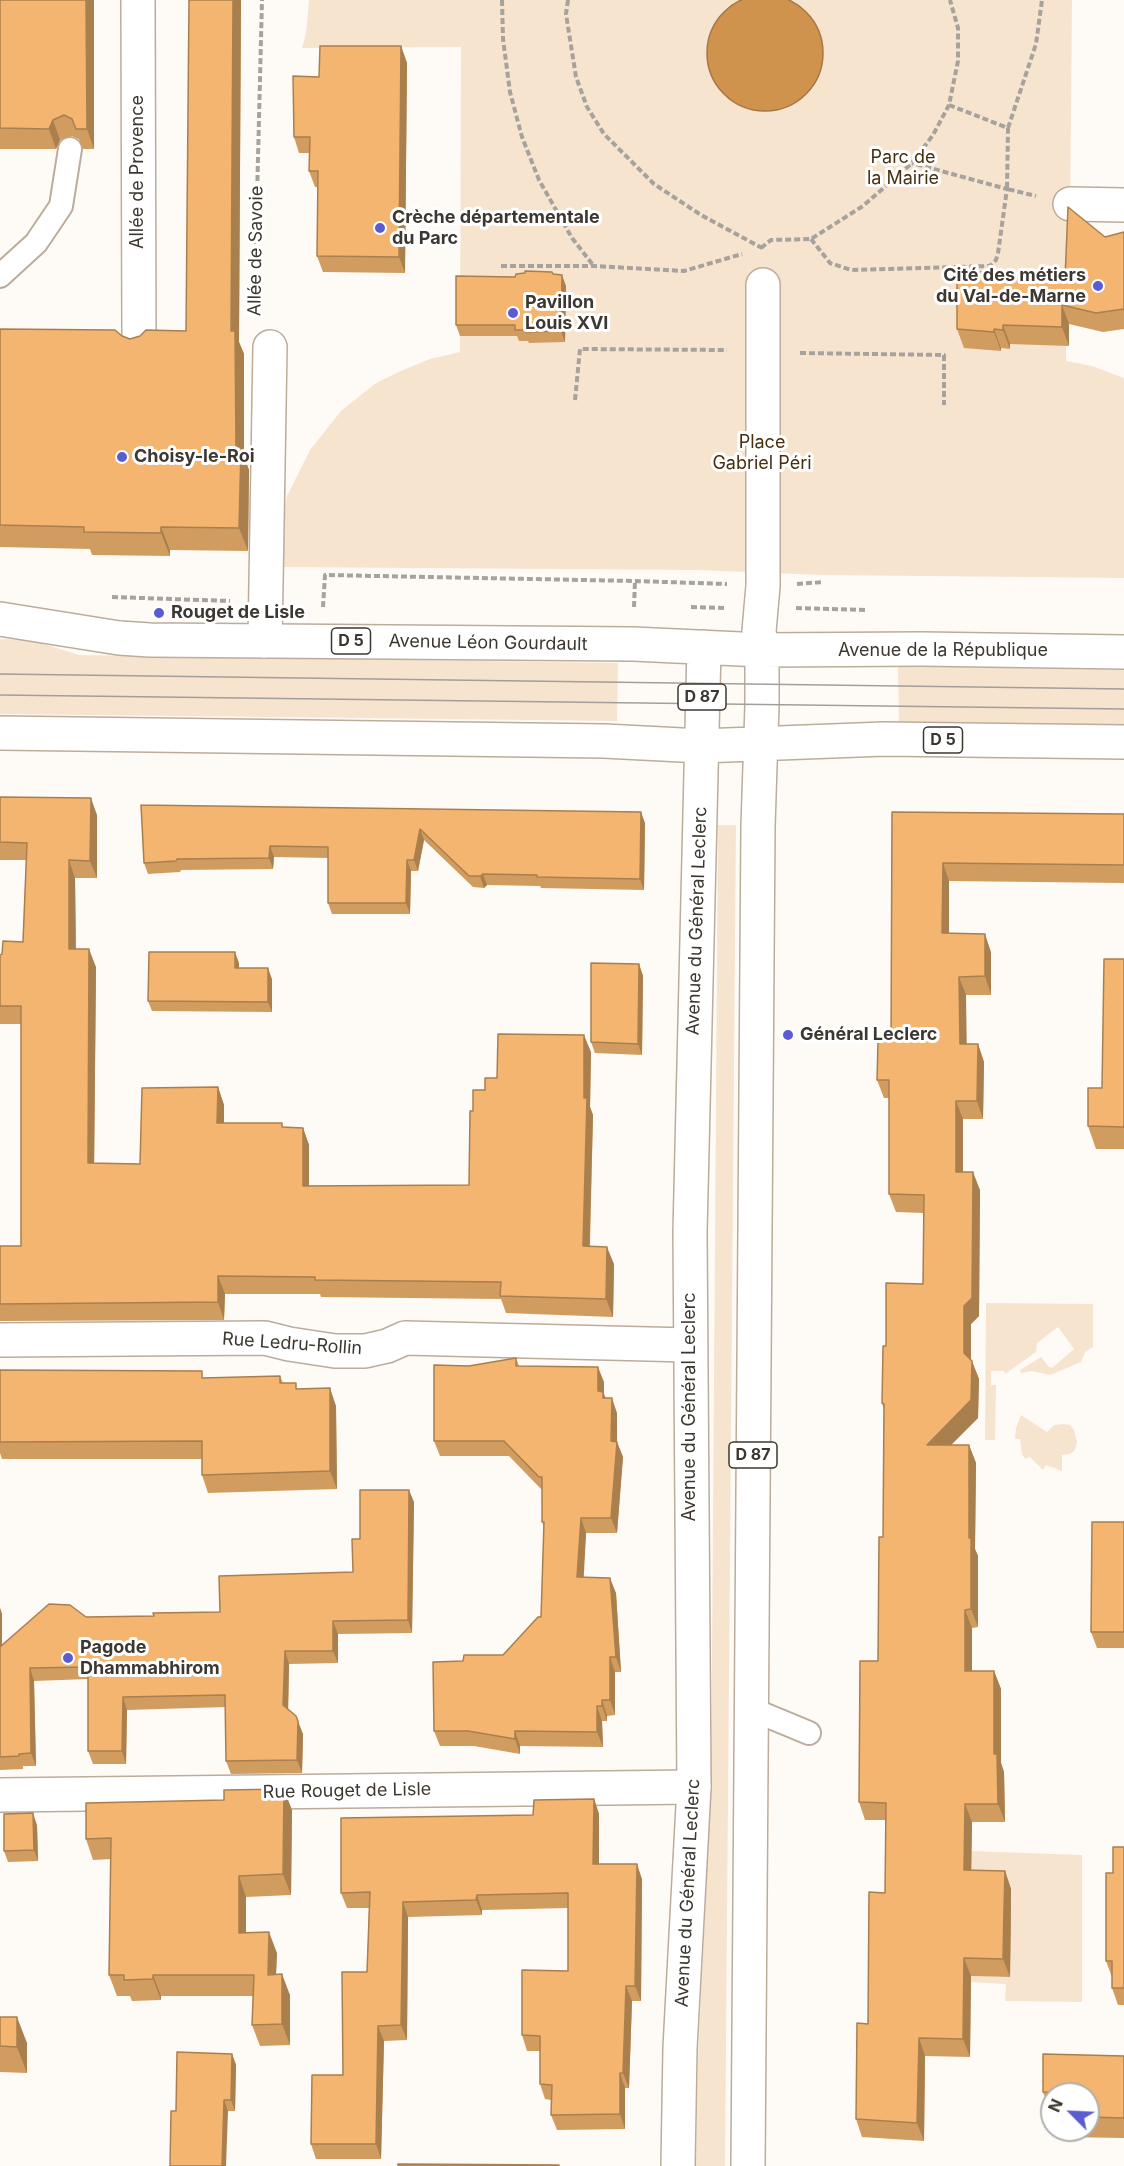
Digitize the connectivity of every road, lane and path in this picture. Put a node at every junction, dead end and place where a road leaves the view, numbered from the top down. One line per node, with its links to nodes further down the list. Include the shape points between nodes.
1 (138, 0): 20 (main road, Allée de Provence)
2 (262, 0): 21 (path, Allée de Savoie, via 254,324)
3 (502, 0): 17 (path, via 510,93 522,137 539,180 572,238)
4 (568, 0): 15 (path, via 566,14 576,77 587,107 604,134 654,184)
5 (950, 0): 7 (path, via 958,28 958,61)
6 (1042, 0): 8 (path, via 1036,44)
7 (949, 105): 8 (path); 10 (path)
8 (1008, 128): 11 (path)
9 (70, 149): 18 (lane, via 61,206 36,243)
10 (912, 163): 14 (path, via 863,206); 14 (path, via 1007,189 998,253 990,266 851,270 830,263)
11 (1007, 179)
12 (1070, 204): 13 (main road)
13 (1124, 205)
14 (811, 240): 15 (path, via 771,240)
15 (763, 248): 17 (path, via 684,271)
16 (501, 266): 17 (path)
17 (594, 266)
18 (0, 276)
19 (763, 285): 22 (main road)
20 (139, 344)
21 (270, 347): 25 (main road)
22 (763, 586): 24 (path, via 325,575); 27 (main road, via 759,631)
23 (0, 619): 25 (main road, Avenue Léon Gourdault / D 5, via 119,638)
24 (323, 640): 25 (main road, Avenue Léon Gourdault / D 5); 26 (main road, Avenue Léon Gourdault / D 5)
25 (265, 641)
26 (704, 647): 27 (main road, Avenue Léon Gourdault / D 5); 32 (main road, Avenue du Général Leclerc / D 87)
27 (762, 650): 28 (main road, Avenue de la République / D 5); 31 (main road, D 87)
28 (1124, 652)
29 (0, 733): 32 (main road, D 5)
30 (1124, 741): 31 (main road, D 5, via 884,739)
31 (761, 744): 32 (main road, D 5); 35 (main road, D 87)
32 (701, 746): 34 (main road, Avenue du Général Leclerc / D 87)
33 (0, 1340): 34 (main road, Rue Ledru-Rollin, via 266,1338 335,1351 365,1351 405,1338)
34 (689, 1345): 37 (main road, Avenue du Général Leclerc / D 87)
35 (751, 1709): 36 (lane); 40 (main road, D 87)
36 (810, 1734)
37 (694, 1787): 38 (main road, Rue Rouget de Lisle); 39 (main road, Avenue du Général Leclerc / D 87)
38 (0, 1796)
39 (678, 2166)
40 (748, 2166)

